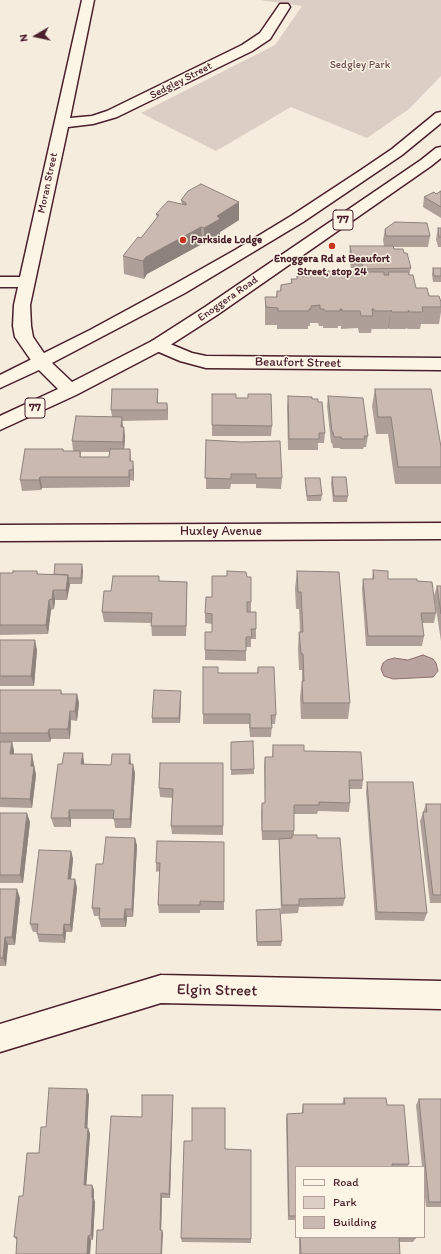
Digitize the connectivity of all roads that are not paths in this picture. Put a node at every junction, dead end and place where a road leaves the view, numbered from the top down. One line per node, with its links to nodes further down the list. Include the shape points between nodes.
1 (88, 0): 4 (street, Moran Street)
2 (284, 8): 4 (street, Sedgley Street, via 265,36 248,48 112,114 93,120)
3 (441, 116): 9 (street, 77, via 397,152 290,223 179,289)
4 (61, 123): 7 (street, Moran Street)
5 (441, 151): 8 (street, Enoggera Road / 77, via 414,172)
6 (0, 282): 7 (street)
7 (26, 282): 9 (street, Moran Street, via 22,326 27,343)
8 (158, 345): 10 (street, Beaufort Street, via 206,362); 12 (street, Enoggera Road / 77)
9 (42, 362): 11 (street, 77); 12 (street, Moran Street)
10 (441, 364)
11 (0, 382)
12 (70, 391): 13 (street, Enoggera Road / 77)
13 (0, 424)
14 (441, 531): 15 (street, Huxley Avenue)
15 (0, 533)
16 (441, 995): 17 (street, Elgin Street, via 161,989)
17 (0, 1038)

